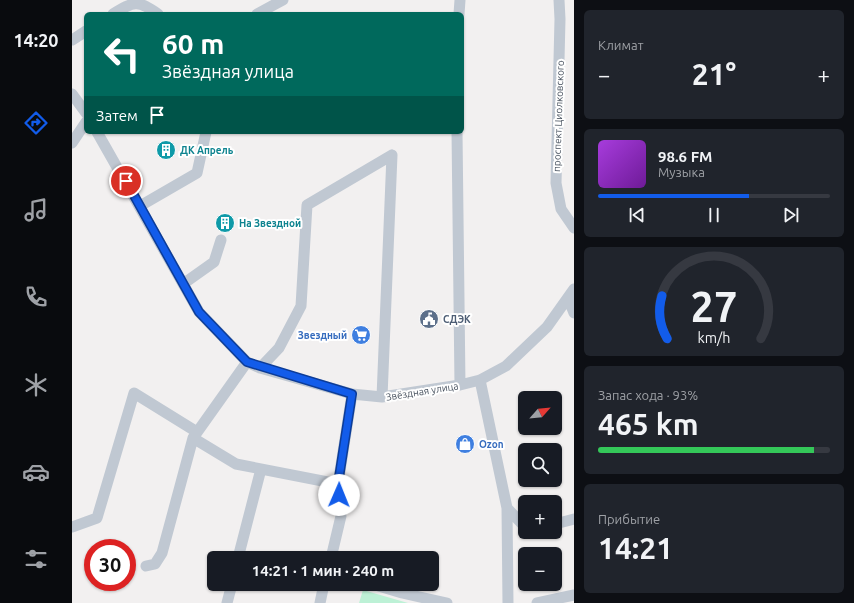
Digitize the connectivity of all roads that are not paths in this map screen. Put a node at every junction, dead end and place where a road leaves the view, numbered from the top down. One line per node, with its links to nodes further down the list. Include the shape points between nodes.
1 (282, 0): 6 (street)
2 (460, 0): 7 (street)
3 (559, 0): 18 (street, проспект Циолковского, via 556,183 561,209)
4 (116, 12): 5 (street, via 130,4 145,4)
5 (155, 12)
6 (261, 12)
7 (459, 12)
8 (84, 32): 9 (street)
9 (72, 40)
10 (72, 94): 11 (street)
11 (84, 111)
12 (84, 125): 16 (street)
13 (98, 134): 17 (street, Звёздная улица)
14 (206, 134): 17 (street, via 197,173)
15 (458, 134): 26 (street)
16 (72, 143)
17 (140, 206): 20 (street, Звёздная улица)
18 (574, 228)
19 (221, 240): 20 (street, via 214,262)
20 (183, 284): 23 (street, Звёздная улица, via 199,312)
21 (572, 295): 22 (street); 25 (street, Звёздная улица, via 546,327 506,366)
22 (574, 313)
23 (247, 362): 24 (street, Звёздная улица); 29 (street)
24 (260, 368): 27 (street, Звёздная улица); 28 (street, via 279,348 301,306 306,205 392,155)
25 (480, 380): 26 (street, Звёздная улица); 32 (street)
26 (460, 385): 28 (street, Звёздная улица)
27 (352, 394): 28 (street, Звёздная улица); 31 (street)
28 (382, 397)
29 (195, 435): 30 (street, via 236,464); 36 (street, via 134,393 97,518); 39 (street, via 162,553 155,564)
30 (261, 469): 31 (street); 37 (street)
31 (338, 484): 38 (street, via 341,516)
32 (508, 508): 33 (street); 47 (street)
33 (518, 519)
34 (574, 519): 35 (street)
35 (562, 522)
36 (72, 527)
37 (240, 551)
38 (333, 551)
39 (146, 566)
40 (230, 591): 44 (street)
41 (323, 591): 45 (street)
42 (395, 591): 46 (street)
43 (574, 595): 48 (street)
44 (227, 603)
45 (321, 603)
46 (447, 603)
47 (508, 603)
48 (537, 603)

